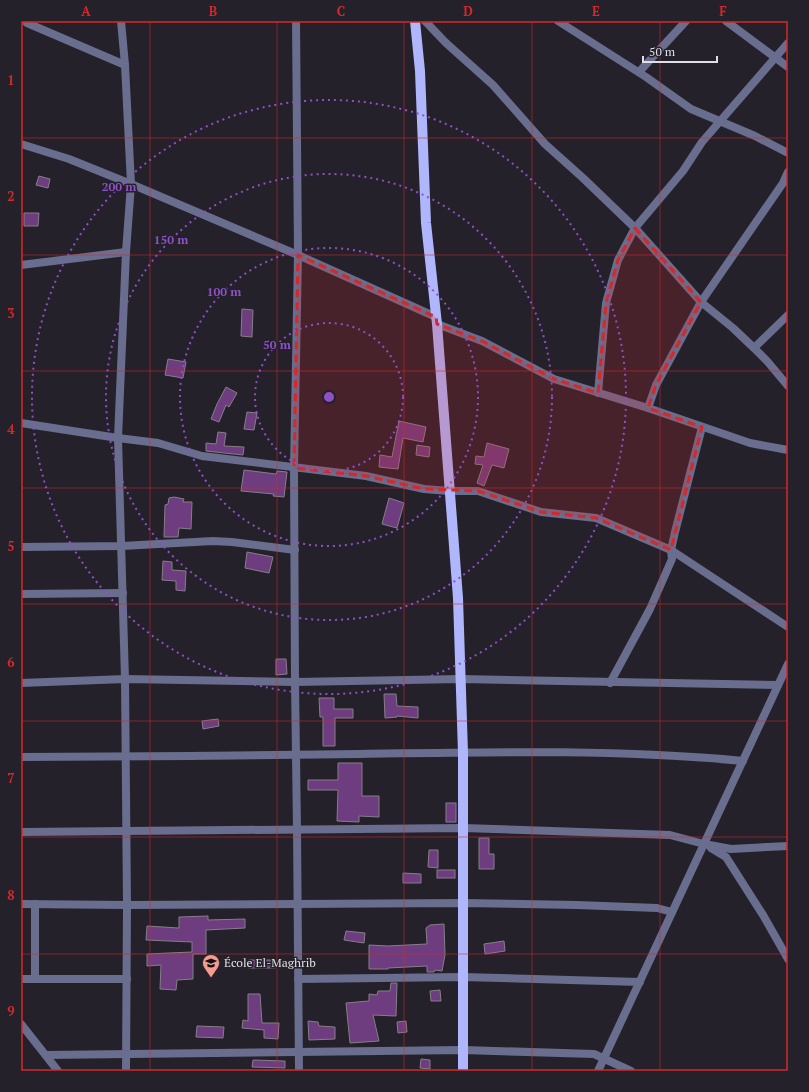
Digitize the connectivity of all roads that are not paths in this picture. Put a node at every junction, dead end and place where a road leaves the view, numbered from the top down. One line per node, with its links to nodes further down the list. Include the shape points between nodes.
1 (121, 21): 11 (street)
2 (296, 21): 21 (street)
3 (415, 21): 25 (main road, via 426,224)
4 (425, 21): 19 (street, via 493,85 545,144)
5 (558, 21): 13 (street)
6 (686, 21): 13 (street)
7 (726, 21): 10 (street)
8 (27, 23): 11 (street)
9 (788, 43): 10 (street)
10 (775, 57): 12 (street); 14 (street)
11 (125, 65): 18 (street)
12 (788, 67)
13 (639, 72): 14 (street, via 691,109)
14 (720, 122): 16 (street); 19 (street)
15 (21, 144): 18 (street)
16 (788, 153)
17 (788, 172): 23 (street)
18 (131, 184): 20 (street); 21 (street)
19 (635, 228): 23 (street); 28 (street, via 618,260 606,303)
20 (126, 252): 22 (street); 32 (street)
21 (298, 255): 25 (street); 34 (street)
22 (21, 265)
23 (701, 302): 26 (street); 29 (street, via 656,385)
24 (788, 315): 26 (street)
25 (436, 321): 28 (street, via 482,341 554,379); 35 (main road)
26 (754, 348): 27 (street)
27 (788, 386)
28 (598, 393): 29 (street)
29 (648, 408): 31 (street)
30 (21, 423): 32 (street)
31 (702, 427): 33 (street, via 750,443); 39 (street)
32 (118, 438): 34 (street, via 158,443 202,456); 36 (street)
33 (788, 450)
34 (294, 468): 35 (street, via 366,476 424,489); 38 (street)
35 (449, 491): 39 (street, via 478,491 541,512 596,518); 45 (main road)
36 (122, 546): 37 (street); 38 (street, via 232,542); 40 (street)
37 (21, 547)
38 (295, 550): 46 (street)
39 (671, 550): 42 (street); 48 (street, via 672,559 650,609)
40 (123, 593): 41 (street); 44 (street)
41 (21, 594)
42 (788, 627)
43 (788, 664): 49 (street)
44 (125, 679): 46 (street); 47 (street); 52 (street)
45 (462, 679): 46 (street); 48 (street); 50 (main road)
46 (295, 682): 51 (street)
47 (21, 683)
48 (610, 683): 49 (street)
49 (778, 685): 54 (street)
50 (463, 753): 51 (street); 54 (street, via 599,753); 55 (main road)
51 (296, 755): 52 (street); 56 (street)
52 (125, 756): 53 (street); 57 (street)
53 (21, 757)
54 (743, 760): 59 (street)
55 (463, 828): 56 (street); 59 (street, via 670,834); 61 (main road)
56 (298, 830): 57 (street); 64 (street)
57 (126, 831): 58 (street); 65 (street)
58 (21, 832)
59 (704, 844): 60 (street, via 731,849); 66 (street); 67 (street, via 726,857)
60 (788, 846)
61 (462, 903): 64 (street); 66 (street, via 657,908); 69 (main road)
62 (21, 904): 63 (street)
63 (35, 904): 65 (street); 71 (street)
64 (298, 904): 65 (street); 73 (street)
65 (127, 906): 72 (street)
66 (672, 912): 74 (street)
67 (786, 949): 68 (street)
68 (788, 959)
69 (463, 977): 73 (street); 74 (street); 76 (main road)
70 (21, 979): 71 (street)
71 (35, 979): 72 (street)
72 (127, 979): 78 (street)
73 (298, 979): 77 (street)
74 (640, 982): 80 (street)
75 (22, 1028): 79 (street)
76 (464, 1050): 77 (street); 80 (street, via 594,1054); 84 (main road)
77 (299, 1052): 78 (street); 83 (street)
78 (126, 1054): 79 (street); 82 (street)
79 (46, 1055): 81 (street)
80 (604, 1058): 85 (street); 86 (street)
81 (58, 1071)
82 (126, 1071)
83 (299, 1071)
84 (464, 1071)
85 (598, 1071)
86 (631, 1071)

